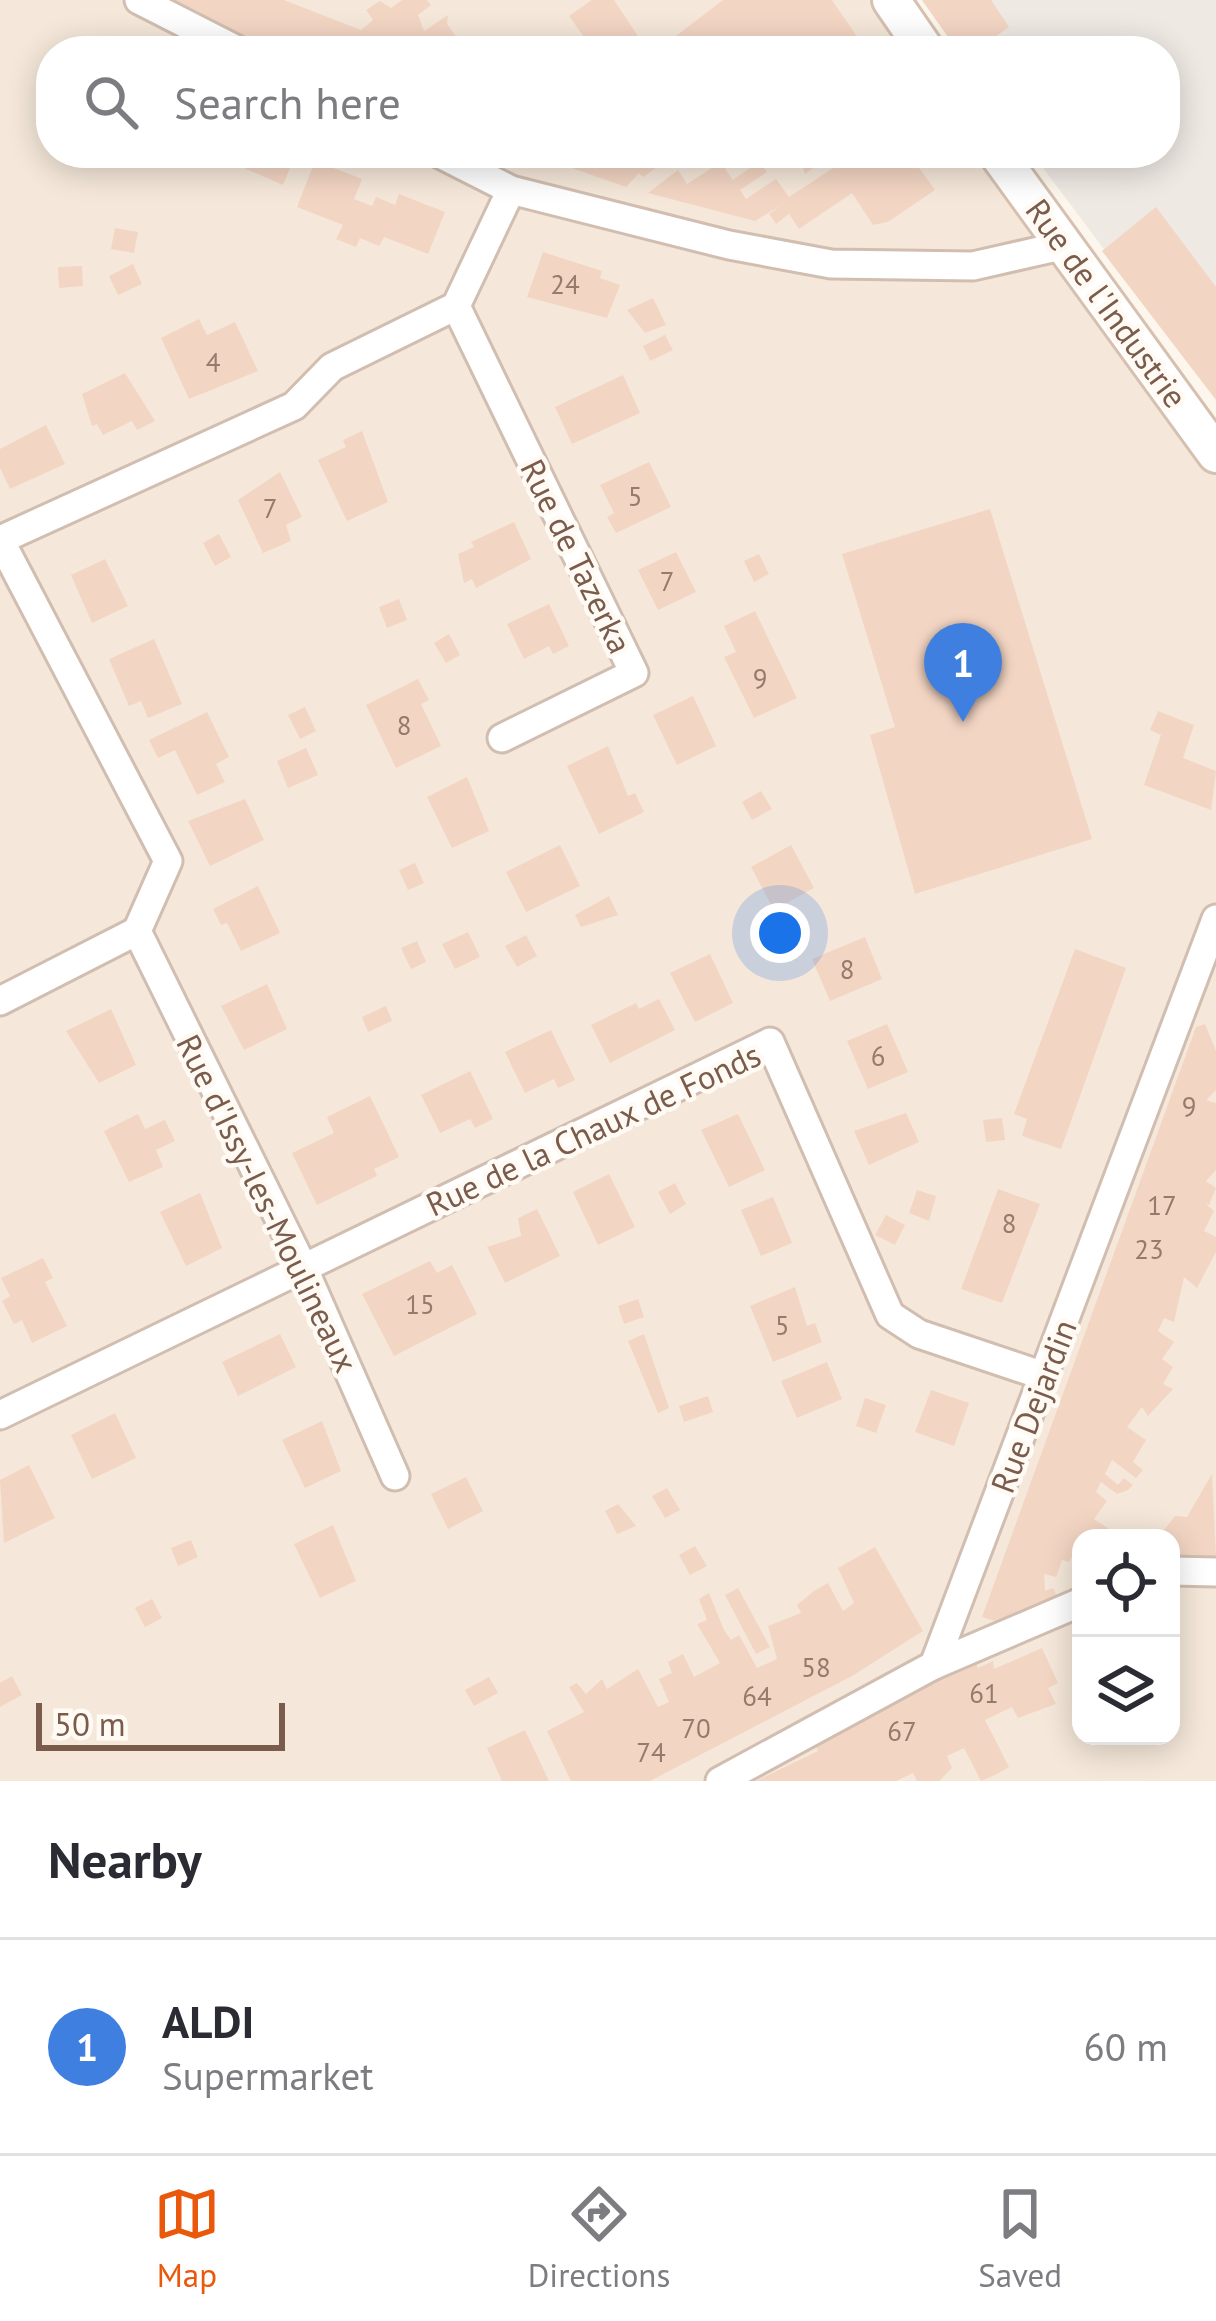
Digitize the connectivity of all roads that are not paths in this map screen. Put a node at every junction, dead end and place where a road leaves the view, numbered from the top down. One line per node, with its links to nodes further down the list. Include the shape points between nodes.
1 (139, 0): 3 (street)
2 (891, 0): 4 (main road)
3 (210, 36)
4 (916, 36)
5 (468, 168): 7 (street)
6 (1008, 168): 8 (main road, Rue de l'Industrie)
7 (511, 190): 8 (street, via 831,264 973,266); 9 (street)
8 (1061, 245): 10 (main road, Rue de l'Industrie)
9 (456, 306): 11 (street, via 332,367 294,406); 12 (street, Rue de Tazerka, via 634,673)
10 (1216, 454)
11 (0, 540): 14 (street, via 168,861)
12 (502, 737)
13 (1216, 919): 17 (street, Rue Dejardin)
14 (136, 932): 15 (street); 16 (street, Rue d'Issy-les-Moulineaux)
15 (0, 1001)
16 (303, 1267): 17 (street, Rue de la Chaux de Fonds, via 770,1042 890,1316 919,1334); 18 (street, Rue de la Chaux de Fonds); 19 (street, Rue d'Issy-les-Moulineaux)
17 (1044, 1376): 23 (street, Rue Dejardin)
18 (0, 1415)
19 (395, 1476)
20 (1180, 1571): 21 (street)
21 (1216, 1572)
22 (1072, 1606): 23 (street)
23 (934, 1665): 24 (street)
24 (720, 1781)

